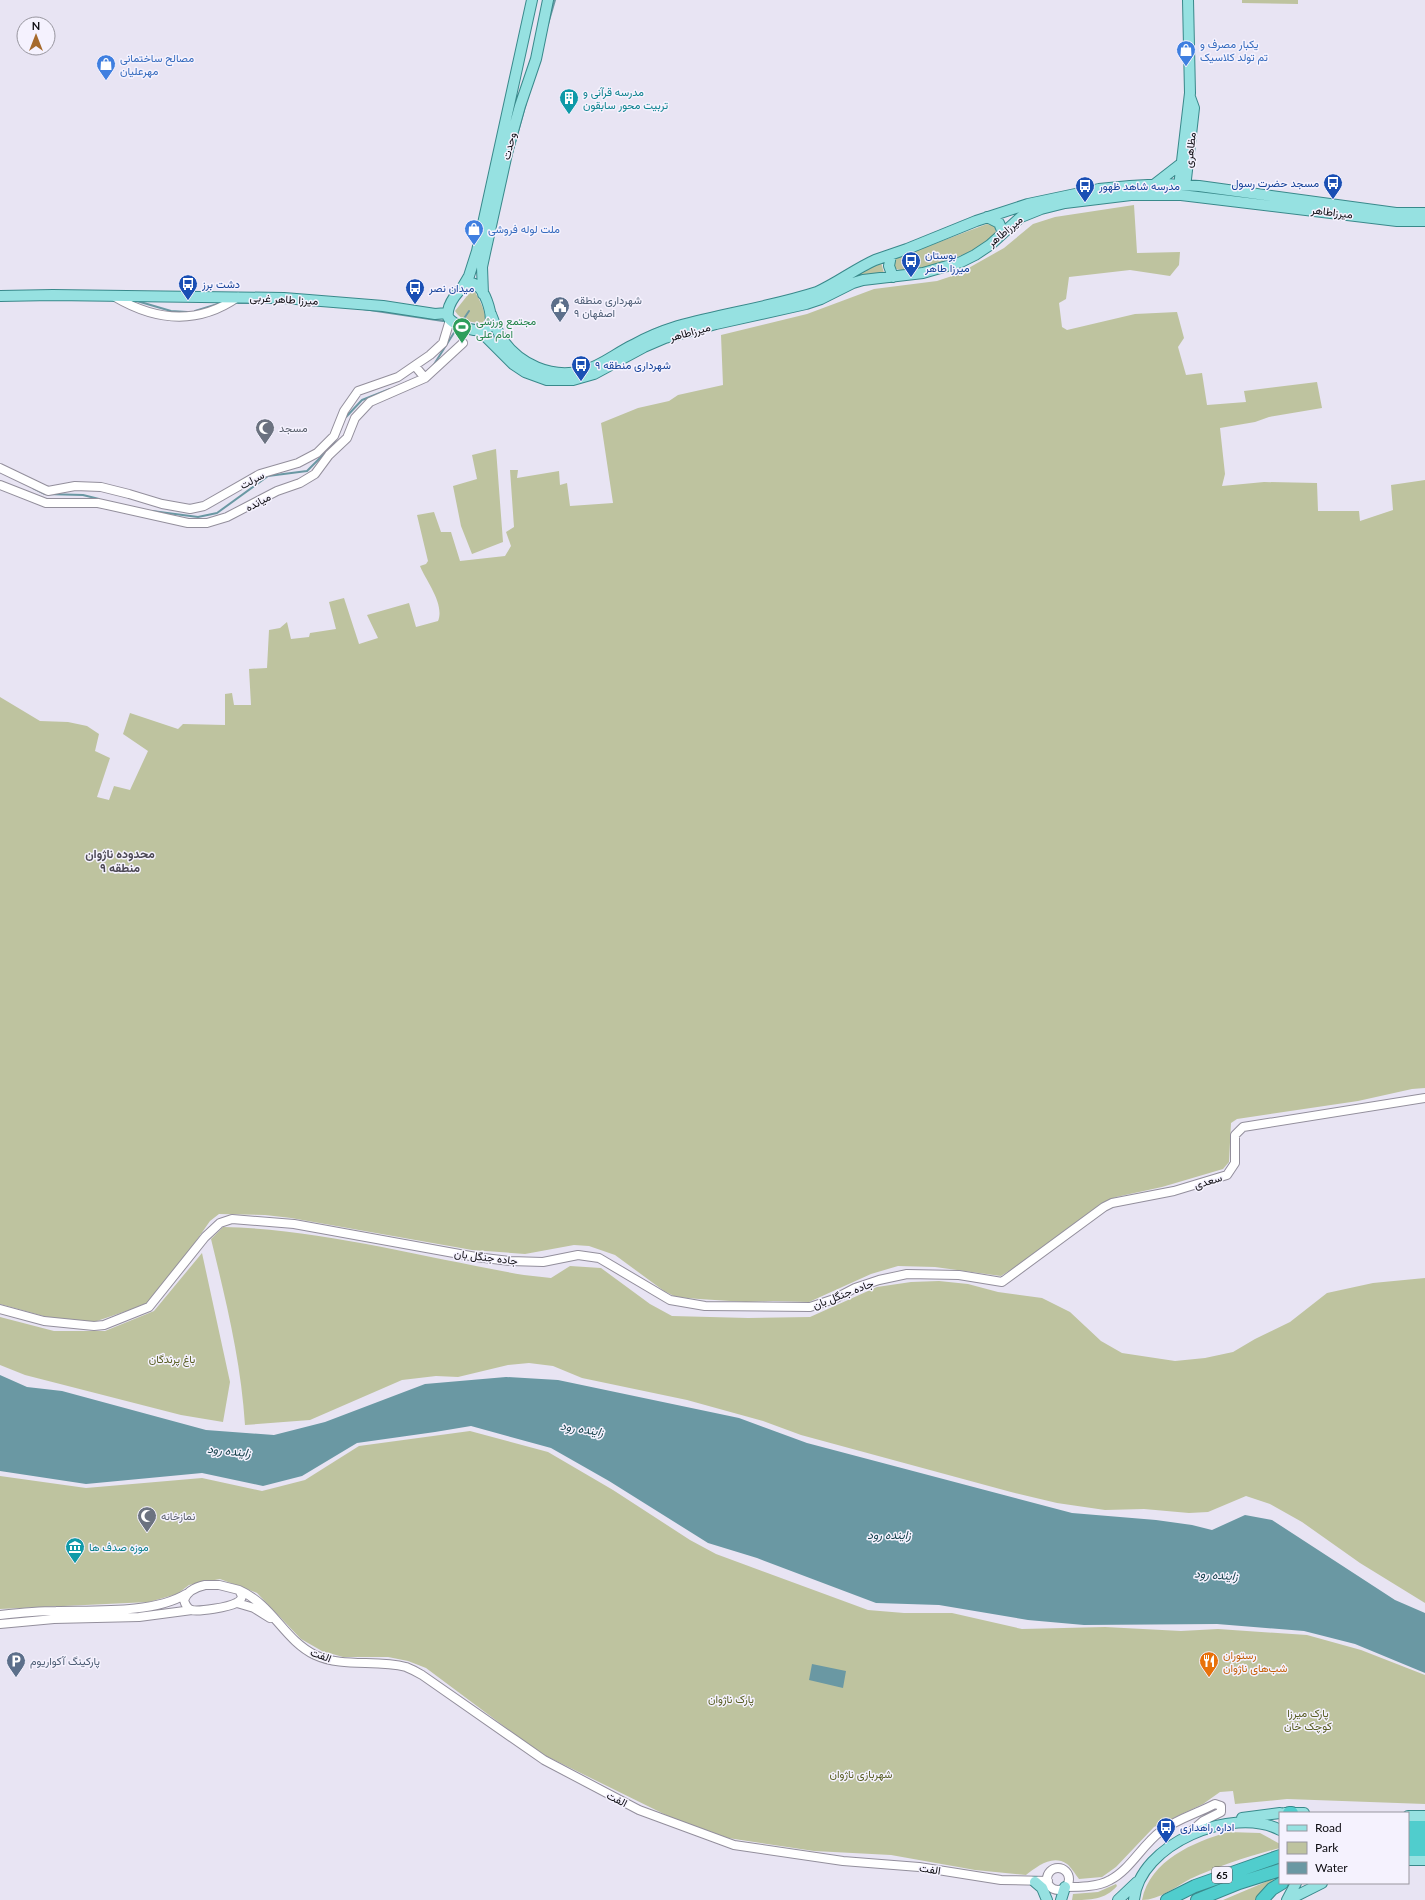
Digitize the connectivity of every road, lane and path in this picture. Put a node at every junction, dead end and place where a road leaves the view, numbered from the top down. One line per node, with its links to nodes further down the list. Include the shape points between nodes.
1 (532, 0): 4 (main road, وحدت)
2 (548, 0): 5 (main road, وحدت)
3 (1188, 0): 8 (main road, مظاهری, via 1190,97)
4 (522, 46): 5 (main road, via 530,53); 6 (main road, وحدت)
5 (538, 47): 7 (main road, وحدت)
6 (518, 65): 7 (main road, via 525,61 530,63); 18 (main road, وحدت, via 477,251)
7 (532, 70): 19 (main road, وحدت, via 508,149 484,253)
8 (1185, 166): 9 (main road); 10 (main road); 11 (main road, مظاهری, via 1180,178)
9 (1154, 185): 11 (main road, میرزاطاهر); 13 (main road, میرزاطاهر, via 1099,189 1028,204)
10 (1199, 186): 11 (main road, میرزاطاهر); 12 (main road, میرزاطاهر, via 1396,213)
11 (1181, 190): 14 (main road, میرزاطاهر, via 1397,221); 15 (main road, میرزاطاهر, via 1059,205 1028,213)
12 (1425, 213)
13 (987, 217): 15 (main road, via 999,223); 16 (main road, میرزاطاهر)
14 (1425, 220)
15 (1003, 232): 17 (main road, میرزاطاهر, via 990,245 961,262 923,273)
16 (891, 255): 17 (main road, via 889,266); 23 (main road, میرزاطاهر, via 859,268 817,292 674,328 632,345 593,367 571,373 548,371 526,362 501,338)
17 (893, 277): 25 (main road, میرزاطاهر, via 863,280 806,304 665,338 594,374 573,380 547,380 525,372 513,364)
18 (462, 288): 19 (main road, via 476,284); 24 (main road, via 450,303)
19 (483, 294): 23 (main road)
20 (0, 296): 21 (main road, میرزا طاهر غربی)
21 (115, 297): 22 (main road, میرزا طاهر غربی); 22 (street, via 138,309 163,315 184,316 210,312)
22 (238, 297): 24 (main road, میرزا طاهر غربی, via 345,303)
23 (490, 314): 25 (main road, via 490,326)
24 (448, 317): 25 (main road); 27 (street)
25 (480, 331)
26 (463, 343): 27 (street, میانده)
27 (448, 346): 28 (street, سرلت); 29 (street, میانده)
28 (415, 366): 29 (street); 30 (street, سرلت, via 398,377 358,391 344,411 334,436 317,453 298,463 260,474 204,506 190,509 162,504 101,487 75,486 48,491)
29 (424, 377): 31 (street, میانده, via 370,402 355,418 346,438 328,455 315,474 227,517 207,523 188,523 98,503 46,503)
30 (0, 468)
31 (0, 485)
32 (1425, 1098): 33 (street, سعدی, via 1243,1127 1235,1135 1235,1163 1227,1175 1174,1191 1108,1205)
33 (1002, 1282): 34 (street, جاده جنگل بان, via 959,1275 907,1274 854,1288 834,1299 810,1307 704,1306 670,1300 599,1258 578,1255 543,1262 510,1262 294,1224 232,1219 220,1223 205,1237 148,1307 104,1325 44,1321)
34 (0, 1309)
35 (239, 1590): 36 (street, الفت, via 219,1585 205,1585); 38 (street, via 242,1596); 43 (street, الفت, via 253,1596)
36 (186, 1594): 37 (street); 39 (street, via 184,1604)
37 (169, 1603): 40 (street, via 175,1606 175,1610); 41 (street, via 146,1607)
38 (237, 1603): 39 (street, via 218,1608); 43 (street, via 259,1610)
39 (192, 1610): 40 (street)
40 (170, 1613): 42 (street)
41 (0, 1615)
42 (0, 1624)
43 (285, 1630): 62 (street, الفت, via 304,1648 328,1660 393,1665 422,1674 544,1760 639,1810 709,1837 734,1845 842,1861 919,1867 1000,1880)
44 (1279, 1813): 47 (main road, via 1249,1816)
45 (1409, 1816): 46 (main road)
46 (1425, 1816)
47 (1219, 1824): 50 (main road, via 1256,1822); 53 (main road)
48 (1409, 1827): 49 (highway)
49 (1425, 1827)
50 (1279, 1829)
51 (1409, 1838): 52 (highway)
52 (1425, 1838)
53 (1182, 1839): 60 (main road, via 1152,1862); 66 (street, via 1219,1813 1222,1810 1221,1806 1216,1804 1161,1832 1138,1853 1125,1870 1110,1881)
54 (1409, 1850): 55 (highway)
55 (1425, 1850)
56 (1279, 1856): 71 (highway, 65, via 1195,1886)
57 (1409, 1860): 58 (main road)
58 (1425, 1860)
59 (1279, 1870): 72 (highway, 65)
60 (1141, 1878): 67 (main road); 70 (main road)
61 (1048, 1881): 62 (street, الفت); 66 (street, via 1055,1890); 66 (street, via 1052,1871 1063,1870 1069,1878)
62 (1035, 1882): 68 (main road, via 1042,1888)
63 (1280, 1884): 73 (highway)
64 (1295, 1884): 74 (main road)
65 (1318, 1885): 74 (main road); 75 (main road)
66 (1065, 1888): 69 (main road)
67 (1134, 1896)
68 (1047, 1900)
69 (1061, 1900)
70 (1118, 1900)
71 (1167, 1900)
72 (1198, 1900)
73 (1262, 1900)
74 (1287, 1900)
75 (1306, 1900)

